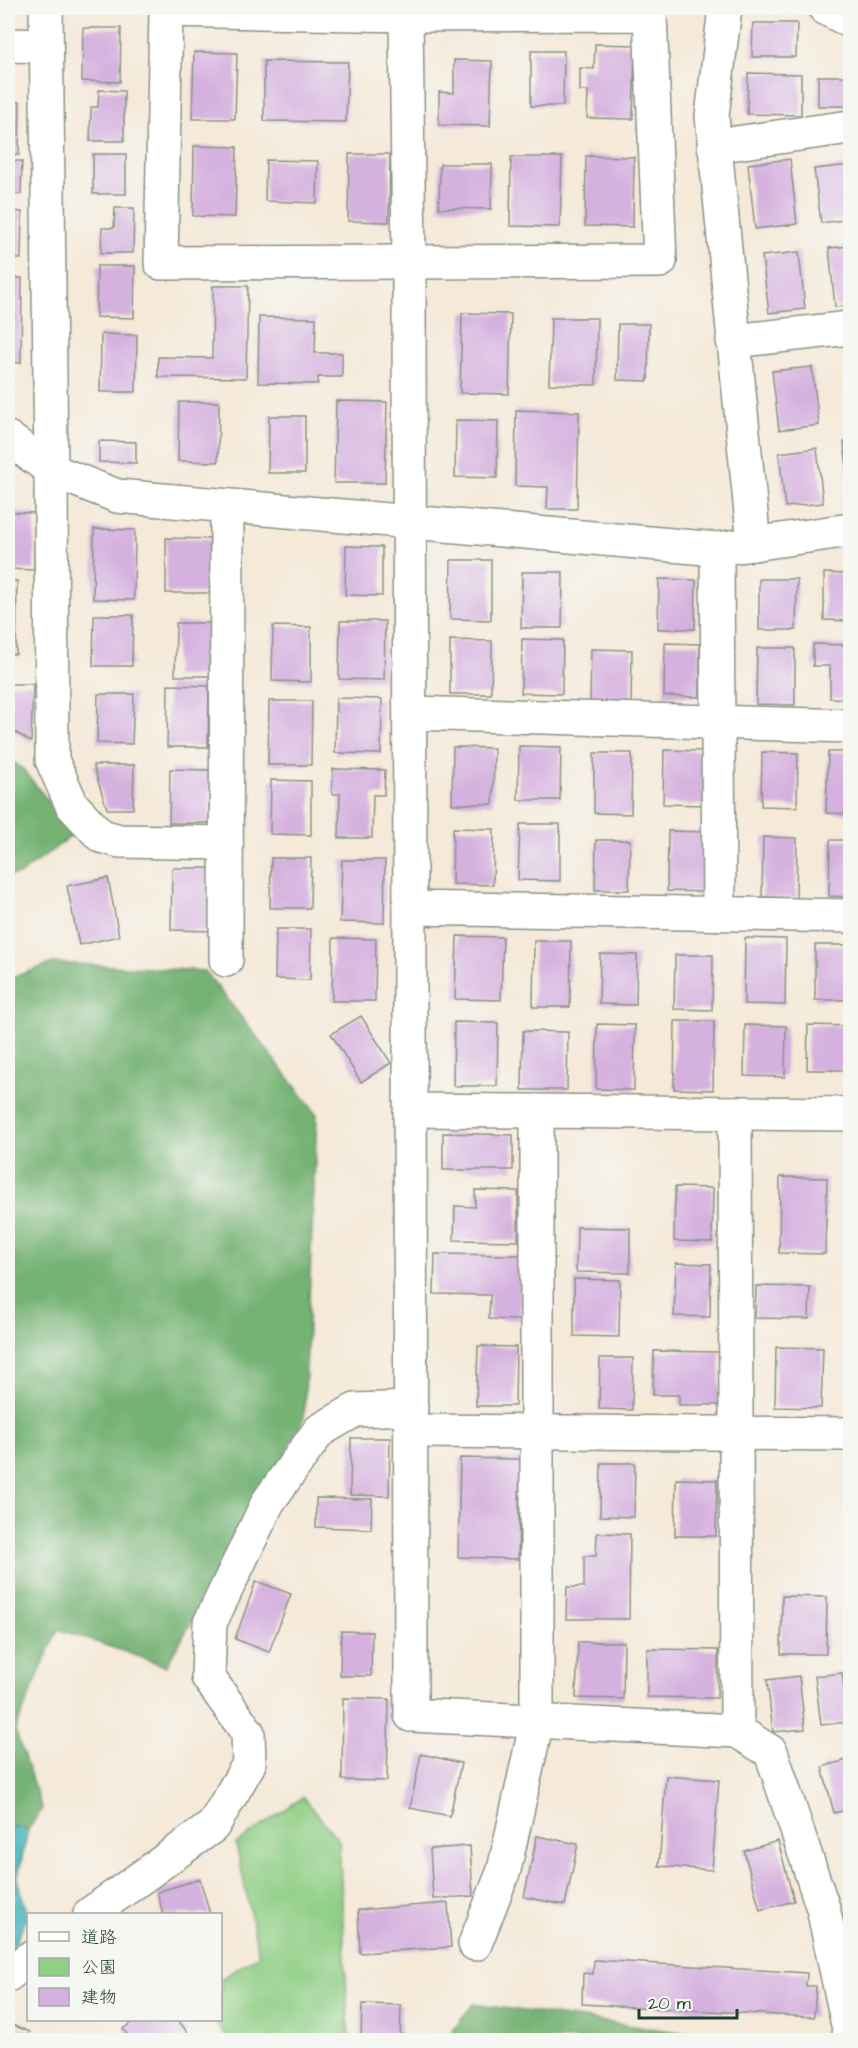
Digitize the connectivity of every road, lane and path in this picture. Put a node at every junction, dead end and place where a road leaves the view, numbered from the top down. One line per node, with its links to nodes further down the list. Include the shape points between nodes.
1 (46, 8): 7 (street)
2 (725, 8): 9 (street, via 712,116)
3 (825, 8): 5 (street)
4 (406, 15): 10 (street); 10 (street, via 166,10 161,263); 10 (street, via 650,14 660,261)
5 (850, 21)
6 (8, 45): 7 (street)
7 (46, 46): 14 (street)
8 (850, 127): 9 (street)
9 (714, 146): 12 (street)
10 (409, 262): 16 (street)
11 (850, 328): 12 (street)
12 (733, 341): 18 (street)
13 (8, 438): 14 (street)
14 (51, 470): 15 (street, via 117,495); 23 (street, via 52,760 72,805 101,836 120,841)
15 (227, 506): 16 (street); 23 (street)
16 (410, 522): 19 (street); 20 (street)
17 (850, 530): 18 (street)
18 (754, 544): 19 (street)
19 (717, 549): 21 (street)
20 (411, 713): 21 (street); 24 (street)
21 (719, 724): 22 (street); 25 (street)
22 (850, 726)
23 (226, 843): 27 (street)
24 (410, 908): 25 (street); 28 (street)
25 (720, 913): 26 (street)
26 (850, 916)
27 (226, 960)
28 (411, 1110): 29 (street); 32 (street)
29 (537, 1111): 30 (street); 33 (street)
30 (735, 1113): 31 (street); 34 (street)
31 (850, 1114)
32 (411, 1419): 33 (street); 36 (street, via 411,1715); 38 (street, via 355,1410 319,1431 268,1502 210,1623 207,1677 248,1733 249,1764 213,1826)
33 (537, 1432): 34 (street); 36 (street)
34 (736, 1433): 35 (street); 37 (street)
35 (850, 1434)
36 (537, 1721): 37 (street); 39 (street, via 504,1870)
37 (737, 1731): 42 (street, via 771,1752 823,1908)
38 (91, 1913)
39 (475, 1944)
40 (27, 1960): 41 (street)
41 (8, 1975)
42 (850, 2034)

